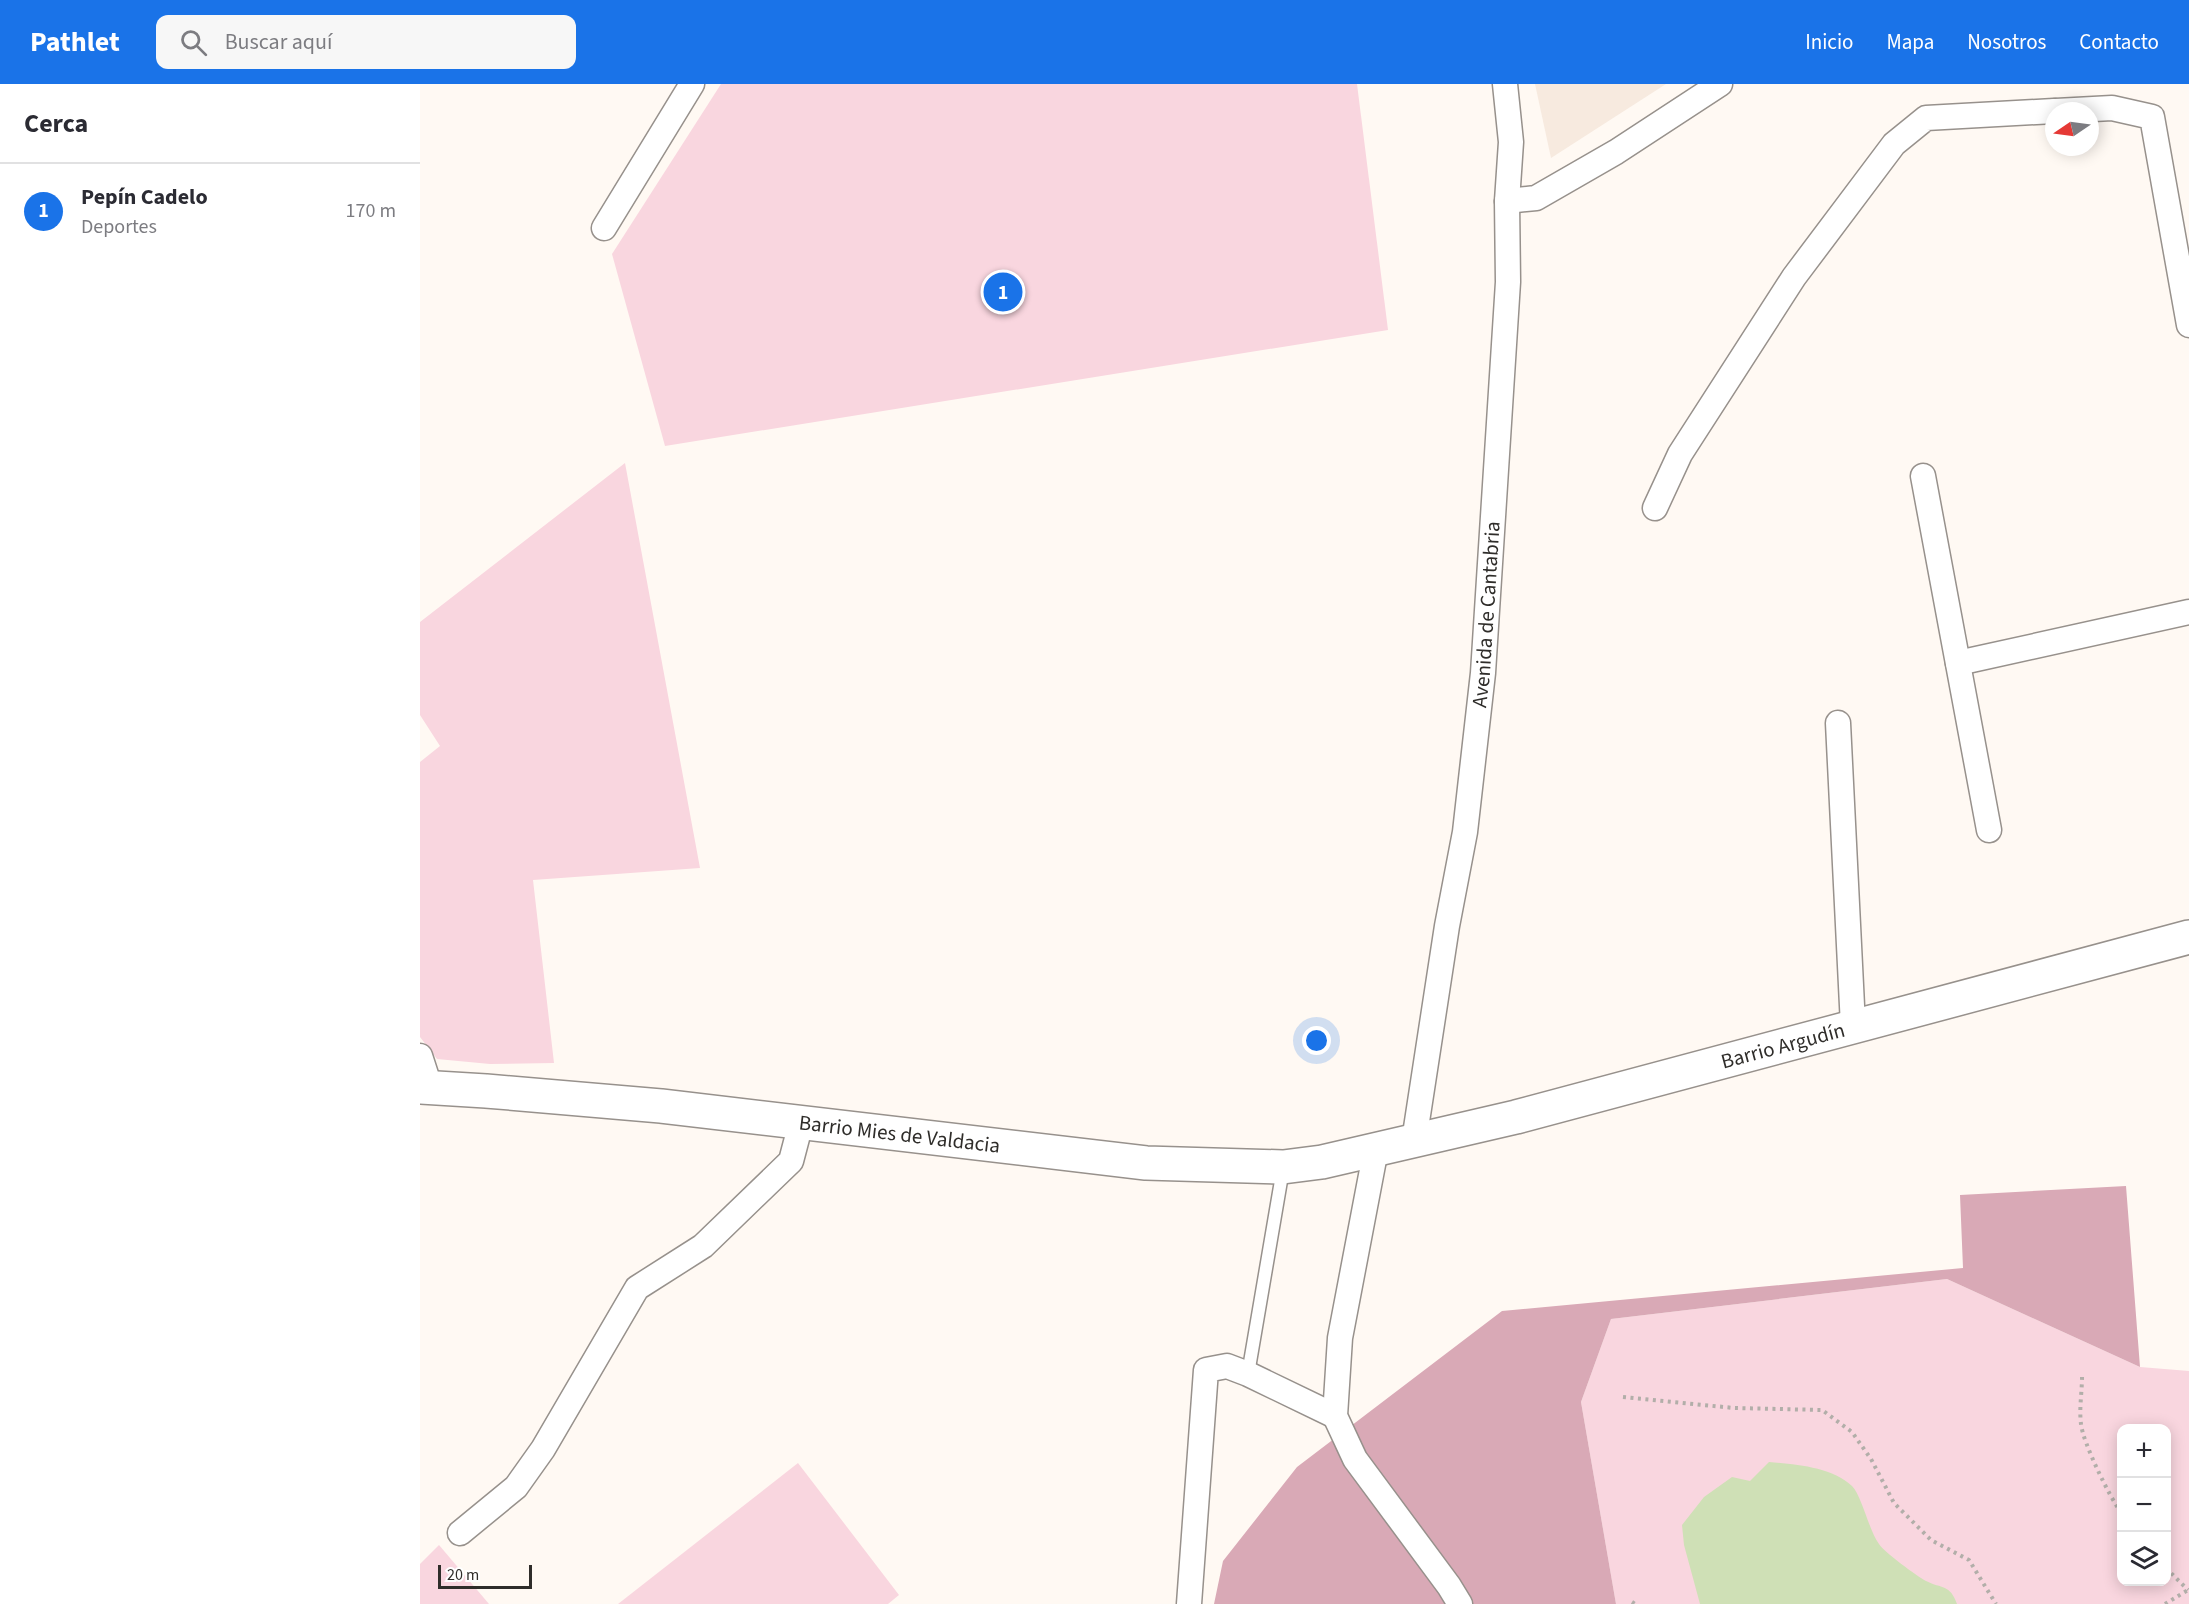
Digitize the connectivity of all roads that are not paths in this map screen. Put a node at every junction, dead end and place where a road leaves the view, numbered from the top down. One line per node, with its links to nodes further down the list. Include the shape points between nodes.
1 (692, 84): 7 (street)
2 (1505, 84): 6 (street, Avenida de Cantabria, via 1511,142)
3 (1720, 84): 6 (street, via 1616,152 1536,198)
4 (2099, 109): 8 (street, via 2152,117)
5 (2045, 112): 10 (street, via 1926,118 1894,144 1794,276 1680,454)
6 (1507, 201): 20 (street, Avenida de Cantabria, via 1508,282 1483,673 1465,832)
7 (604, 228)
8 (2189, 325)
9 (1923, 476): 12 (street)
10 (1655, 508)
11 (2189, 612): 12 (street)
12 (1958, 663): 14 (street)
13 (1838, 723): 16 (street)
14 (1989, 830)
15 (2189, 937): 16 (main road, Barrio Argudín)
16 (1854, 1026): 20 (main road, Barrio Argudín, via 1516,1118)
17 (420, 1056): 18 (street)
18 (425, 1087): 19 (main road, Barrio Mies de Valdacia, via 661,1106)
19 (801, 1123): 22 (main road, Barrio Mies de Valdacia, via 1146,1163); 25 (street, via 791,1161 703,1246 637,1288 543,1449 516,1487)
20 (1414, 1141): 21 (main road, Barrio Argudín)
21 (1376, 1149): 22 (main road, Barrio Mies de Valdacia); 24 (street, via 1340,1338)
22 (1283, 1167): 23 (lane)
23 (1248, 1374): 24 (street); 26 (street, via 1227,1366 1206,1370)
24 (1335, 1416): 27 (street, via 1355,1459)
25 (460, 1533)
26 (1189, 1604)
27 (1460, 1604)

